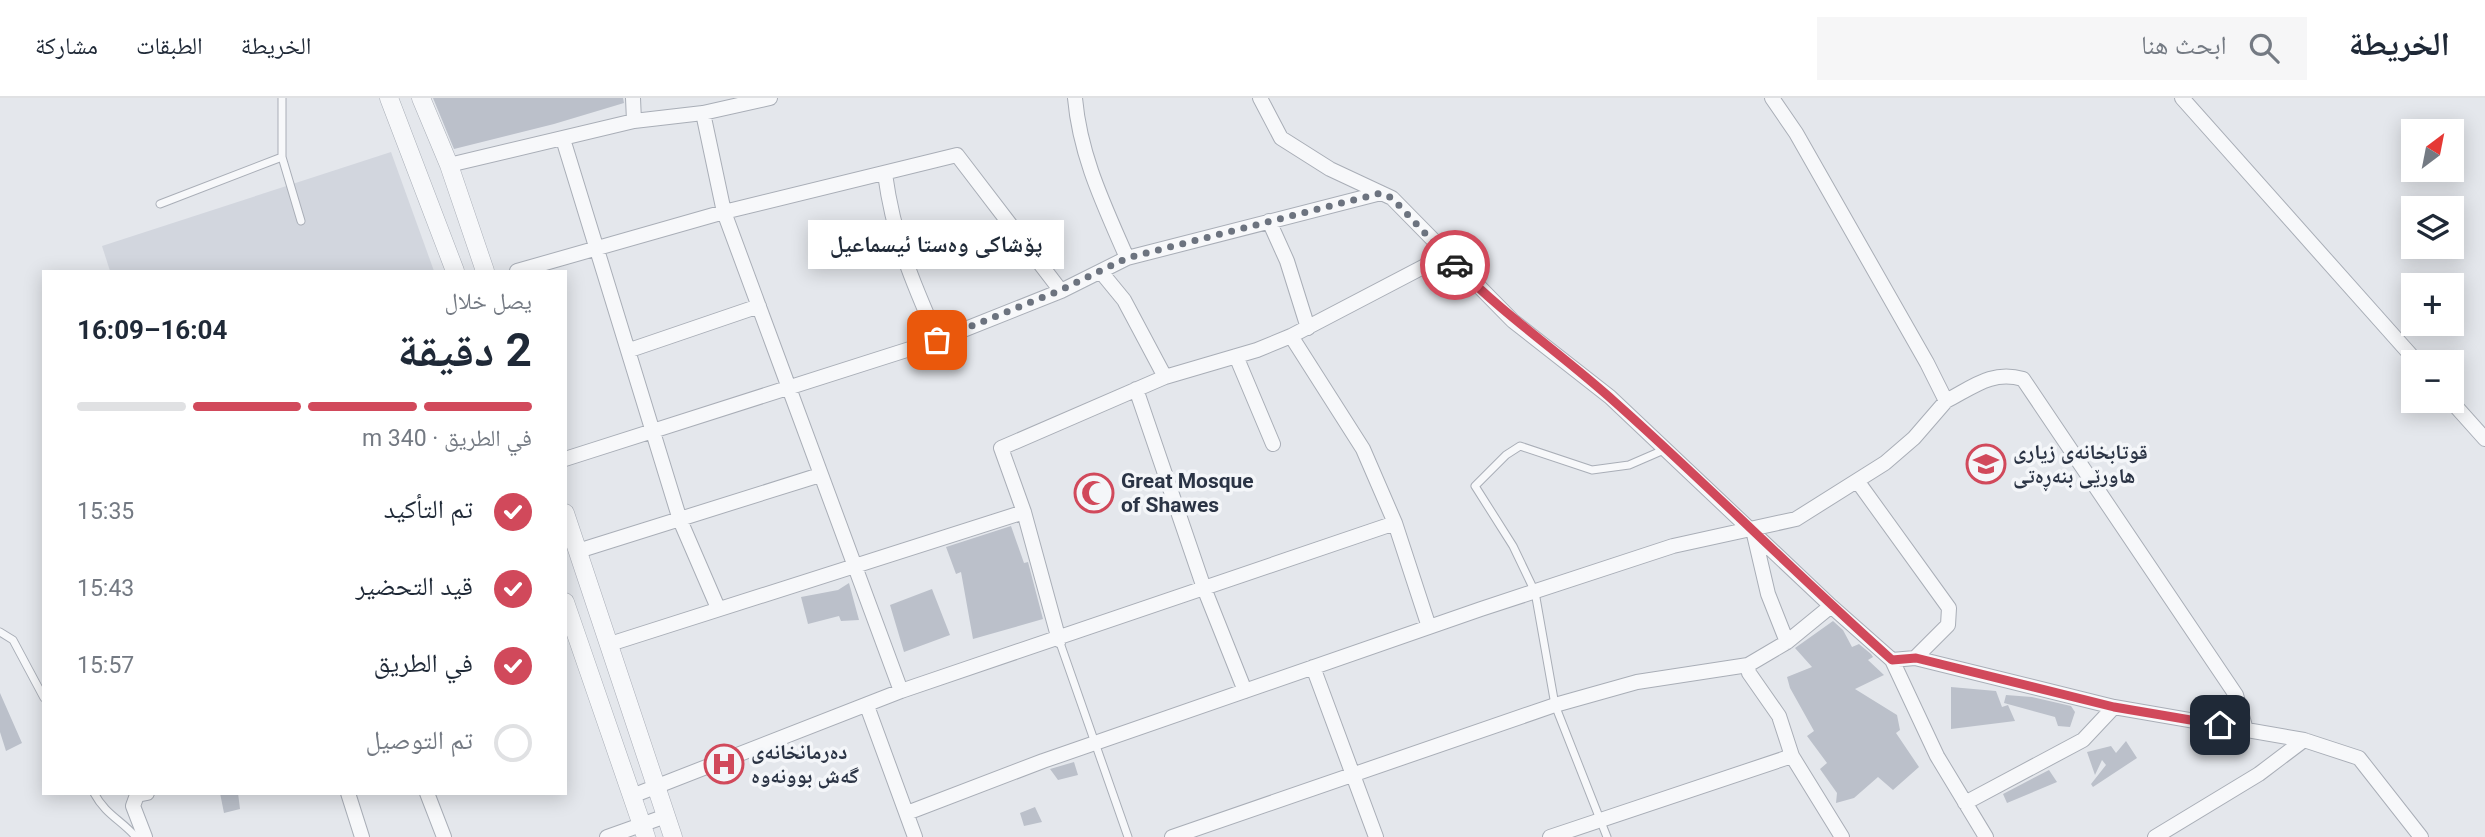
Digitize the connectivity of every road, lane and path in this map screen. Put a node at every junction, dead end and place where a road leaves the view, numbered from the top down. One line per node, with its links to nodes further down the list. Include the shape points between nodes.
1 (282, 98): 14 (lane)
2 (389, 98): 25 (street)
3 (421, 98): 15 (street)
4 (633, 98): 12 (street)
5 (689, 98): 11 (street)
6 (770, 98): 11 (street)
7 (1075, 98): 24 (street, via 1086,164)
8 (1260, 98): 17 (street, via 1281,138 1330,169)
9 (1772, 98): 40 (street)
10 (2182, 98): 35 (street)
11 (696, 114): 12 (street); 19 (street)
12 (634, 121): 13 (street)
13 (563, 139): 15 (street); 22 (street)
14 (282, 157): 18 (lane); 20 (lane)
15 (449, 165): 26 (street)
16 (886, 174): 19 (street); 29 (street, via 957,155); 33 (street, via 902,256)
17 (1381, 193): 21 (street); 23 (street, via 1392,198)
18 (160, 204)
19 (724, 212): 22 (street); 30 (street)
20 (301, 221)
21 (1269, 221): 24 (street); 31 (street)
22 (595, 249): 27 (street); 34 (street)
23 (1446, 255): 31 (street); 45 (street, via 1513,321)
24 (1127, 258): 28 (street)
25 (456, 270)
26 (485, 270)
27 (521, 270)
28 (1101, 272): 29 (street); 37 (street, via 1124,300)
29 (1061, 290): 33 (street)
30 (759, 306): 34 (street); 38 (street)
31 (1308, 328): 32 (street)
32 (1291, 336): 36 (street); 52 (street, via 1363,449)
33 (937, 340): 38 (street)
34 (630, 350): 42 (street)
35 (2406, 350)
36 (1237, 356): 37 (street); 44 (street)
37 (1165, 377): 39 (street)
38 (790, 389): 42 (street); 47 (street)
39 (1136, 389): 49 (street, via 1001,448); 56 (street)
40 (1946, 401): 48 (street, via 1914,438); 76 (street, via 1988,379 2006,374 2023,379 2236,695)
41 (2462, 413): 43 (street)
42 (651, 431): 46 (street); 51 (street)
43 (2485, 439)
44 (1273, 444)
45 (1667, 448): 53 (street); 57 (lane, via 1629,465 1592,470 1520,446 1475,486 1513,546)
46 (567, 458)
47 (820, 475): 51 (street); 55 (street)
48 (1858, 482): 53 (street, via 1796,519); 66 (street, via 1949,608 1948,625)
49 (1024, 512): 55 (street); 63 (street)
50 (567, 519): 54 (street)
51 (680, 520): 54 (street); 60 (street)
52 (1395, 523): 56 (street); 61 (street)
53 (1753, 529): 57 (street, via 1673,546); 58 (street); 64 (street, via 1768,594)
54 (578, 551): 65 (street)
55 (855, 566): 60 (street); 70 (street)
56 (1204, 588): 63 (street); 71 (street)
57 (1535, 592): 61 (street); 73 (lane)
58 (1831, 606): 64 (street); 67 (street)
59 (567, 608): 86 (street)
60 (718, 608): 65 (street)
61 (1429, 627): 69 (street)
62 (0, 632): 72 (lane, via 13,640)
63 (1059, 640): 70 (street); 78 (lane)
64 (1787, 642): 68 (street)
65 (610, 645): 81 (street)
66 (1916, 658): 67 (street); 75 (street)
67 (1892, 660): 87 (street, via 1937,756)
68 (1748, 665): 73 (street, via 1637,682); 79 (street, via 1779,716)
69 (1313, 667): 71 (street); 80 (street)
70 (901, 691): 74 (street)
71 (1245, 691): 78 (street)
72 (42, 694)
73 (1555, 705): 80 (street); 90 (lane)
74 (867, 706): 81 (street); 88 (street)
75 (2114, 707): 76 (street); 87 (street, via 2083,740)
76 (2246, 730): 77 (street)
77 (2304, 740): 106 (street, via 2259,774); 107 (street, via 2359,758)
78 (1094, 745): 88 (street); 99 (lane)
79 (1792, 756): 90 (street); 104 (street)
80 (1353, 775): 100 (street); 101 (street)
81 (656, 787): 86 (street); 89 (street)
82 (95, 795): 92 (lane, via 105,812)
83 (137, 795): 93 (street, via 133,806)
84 (349, 795): 94 (street)
85 (428, 795): 95 (street)
86 (632, 796): 91 (street)
87 (1965, 803): 105 (street)
88 (907, 813): 98 (street)
89 (666, 816): 91 (street); 97 (street)
90 (1602, 821): 102 (street); 103 (lane)
91 (644, 831): 96 (street)
92 (136, 837)
93 (145, 837)
94 (362, 837)
95 (444, 837)
96 (607, 837)
97 (673, 837)
98 (915, 837)
99 (1128, 837)
100 (1172, 837)
101 (1376, 837)
102 (1550, 837)
103 (1607, 837)
104 (1842, 837)
105 (1986, 837)
106 (2155, 837)
107 (2421, 837)

